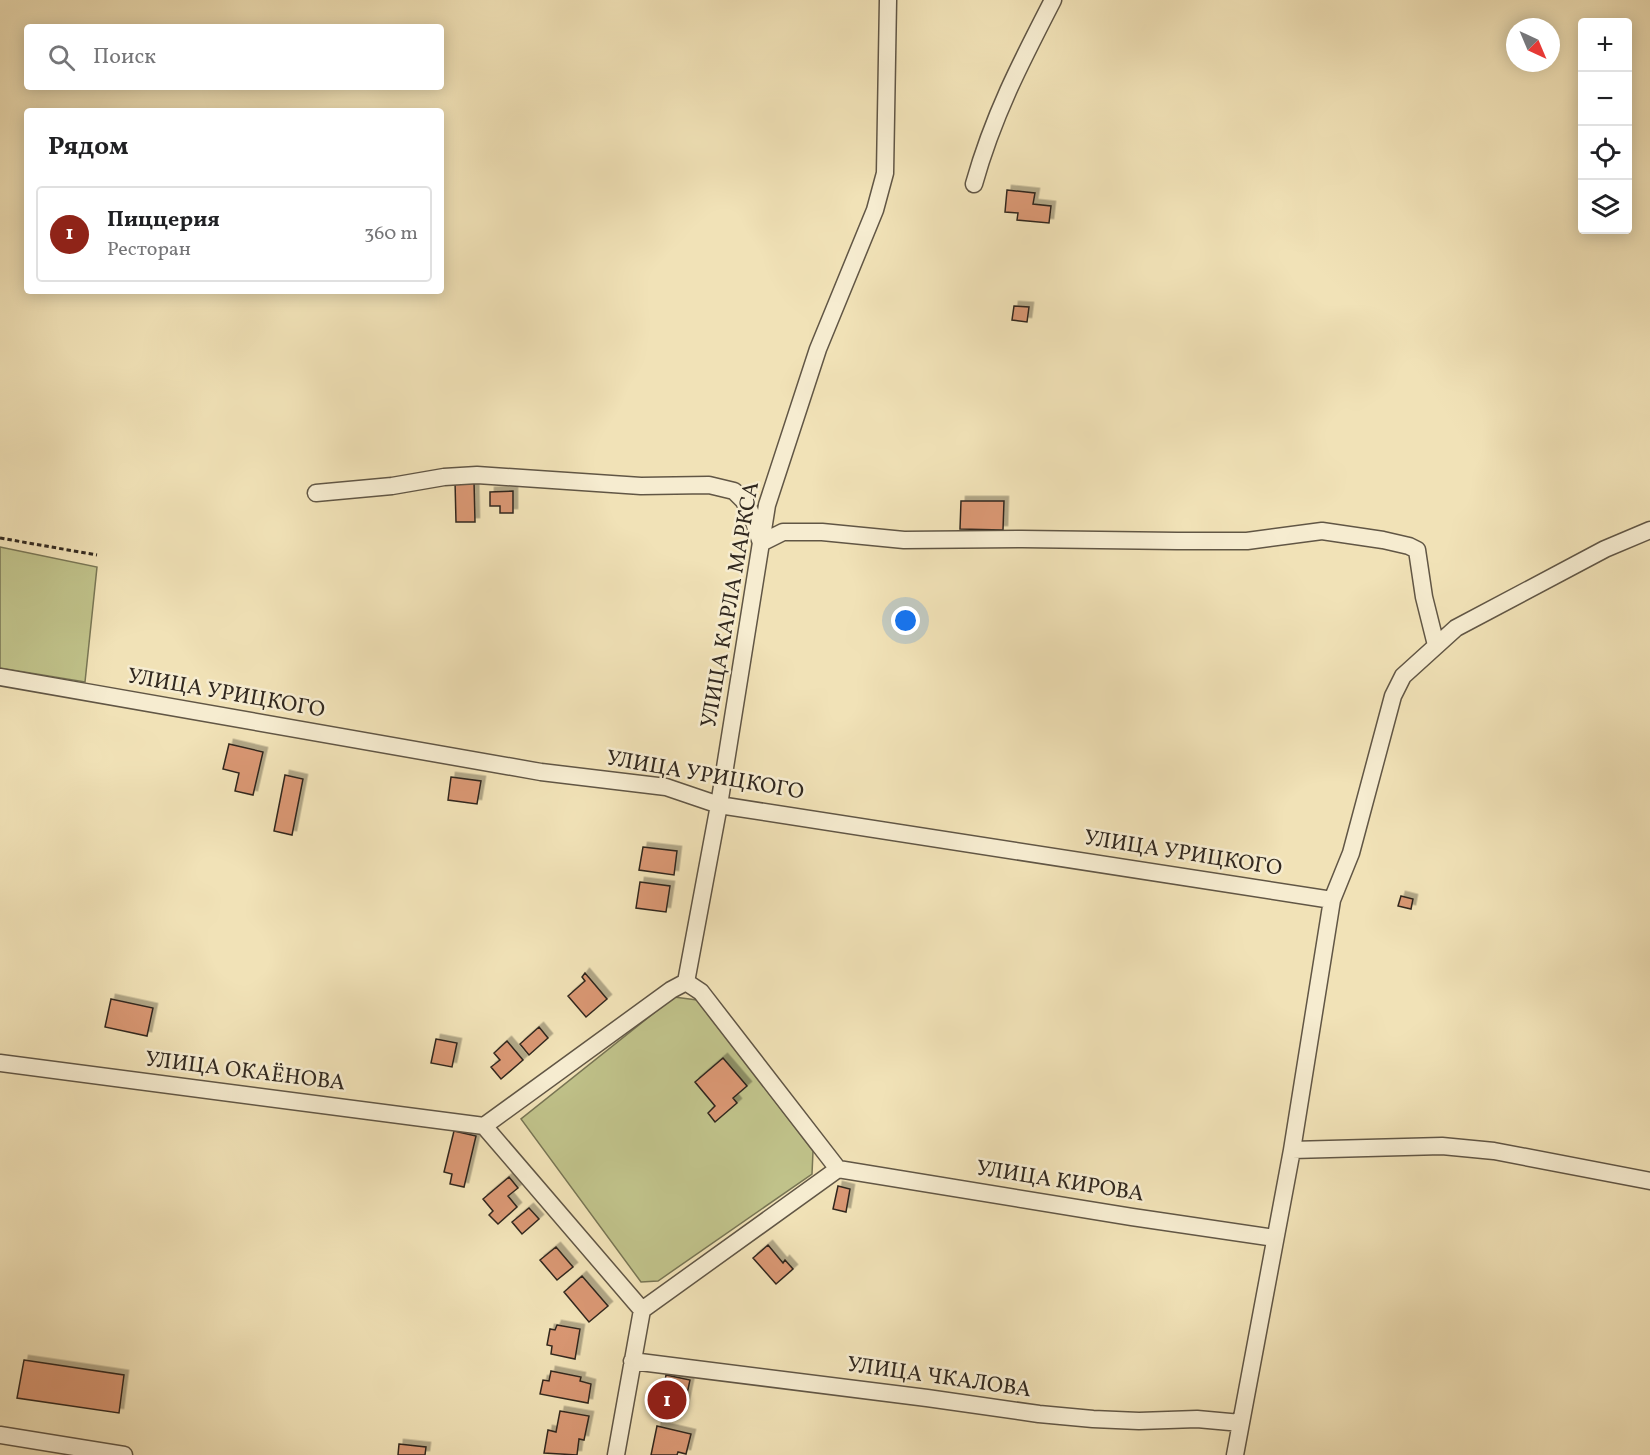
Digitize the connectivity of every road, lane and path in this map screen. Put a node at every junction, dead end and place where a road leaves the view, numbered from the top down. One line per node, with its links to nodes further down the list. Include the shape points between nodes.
1 (888, 0): 7 (street, УЛИЦА КАРЛА МАРКСА, via 885,173 875,210 818,349 767,505)
2 (1053, 0): 3 (street, via 1011,81 985,142)
3 (974, 184)
4 (316, 493): 7 (street, via 477,475 641,486 709,486 734,491 743,500)
5 (1650, 530): 9 (street, via 1499,603 1456,628)
6 (0, 538): 8 (path)
7 (761, 543): 9 (street, via 783,532 904,540 1247,541 1322,531 1363,537 1417,550); 11 (street, УЛИЦА КАРЛА МАРКСА)
8 (97, 555)
9 (1436, 645): 12 (street, via 1403,676 1393,696 1351,853)
10 (0, 678): 11 (street, УЛИЦА УРИЦКОГО, via 541,772 666,788)
11 (719, 805): 12 (street, УЛИЦА УРИЦКОГО); 13 (street, УЛИЦА КАРЛА МАРКСА)
12 (1332, 900): 16 (street)
13 (686, 982): 15 (street); 17 (street, via 701,992)
14 (0, 1063): 15 (street, УЛИЦА ОКАЁНОВА)
15 (484, 1126): 20 (street)
16 (1292, 1150): 18 (street, via 1442,1146); 19 (street)
17 (838, 1169): 19 (street, УЛИЦА КИРОВА); 20 (street)
18 (1650, 1181)
19 (1275, 1238): 22 (street)
20 (642, 1310): 21 (street)
21 (632, 1361): 22 (street, УЛИЦА ЧКАЛОВА, via 1039,1414); 25 (street)
22 (1241, 1423): 26 (street)
23 (0, 1435): 24 (street)
24 (124, 1455)
25 (616, 1455)
26 (1235, 1455)

